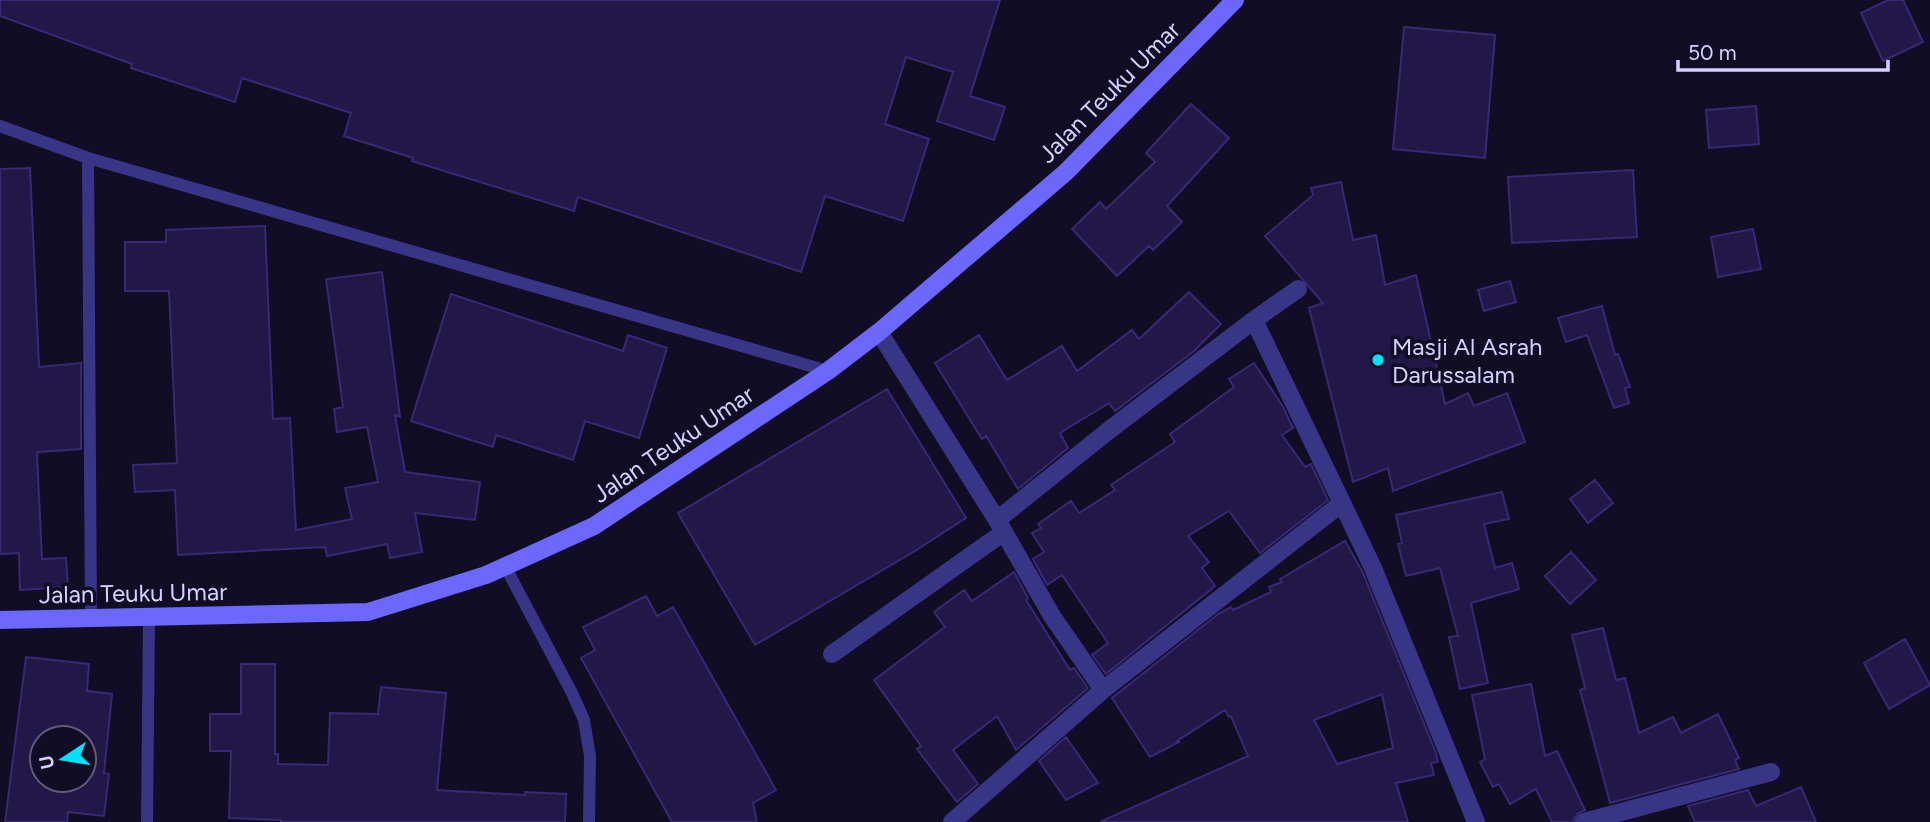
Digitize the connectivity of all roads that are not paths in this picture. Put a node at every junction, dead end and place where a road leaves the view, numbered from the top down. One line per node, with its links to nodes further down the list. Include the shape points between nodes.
1 (1230, 1): 6 (main road, Jalan Teuku Umar, via 1066,172)
2 (0, 126): 3 (lane)
3 (88, 158): 7 (lane); 12 (lane)
4 (1298, 289): 5 (street)
5 (1254, 320): 8 (street); 9 (street, via 1108,431)
6 (879, 332): 7 (main road, Jalan Teuku Umar); 9 (street)
7 (828, 371): 10 (main road, Jalan Teuku Umar, via 594,526)
8 (1342, 503): 15 (street); 20 (street)
9 (1000, 526): 14 (street); 15 (street, via 1052,616)
10 (505, 566): 11 (main road, Jalan Teuku Umar, via 368,612); 18 (lane, via 584,720 590,756)
11 (149, 617): 12 (main road, Jalan Teuku Umar); 17 (lane)
12 (91, 619): 13 (main road, Jalan Teuku Umar)
13 (0, 620)
14 (832, 654)
15 (1103, 690): 19 (street)
16 (1771, 772): 21 (street)
17 (146, 822)
18 (589, 822)
19 (952, 822)
20 (1476, 822)
21 (1584, 822)

